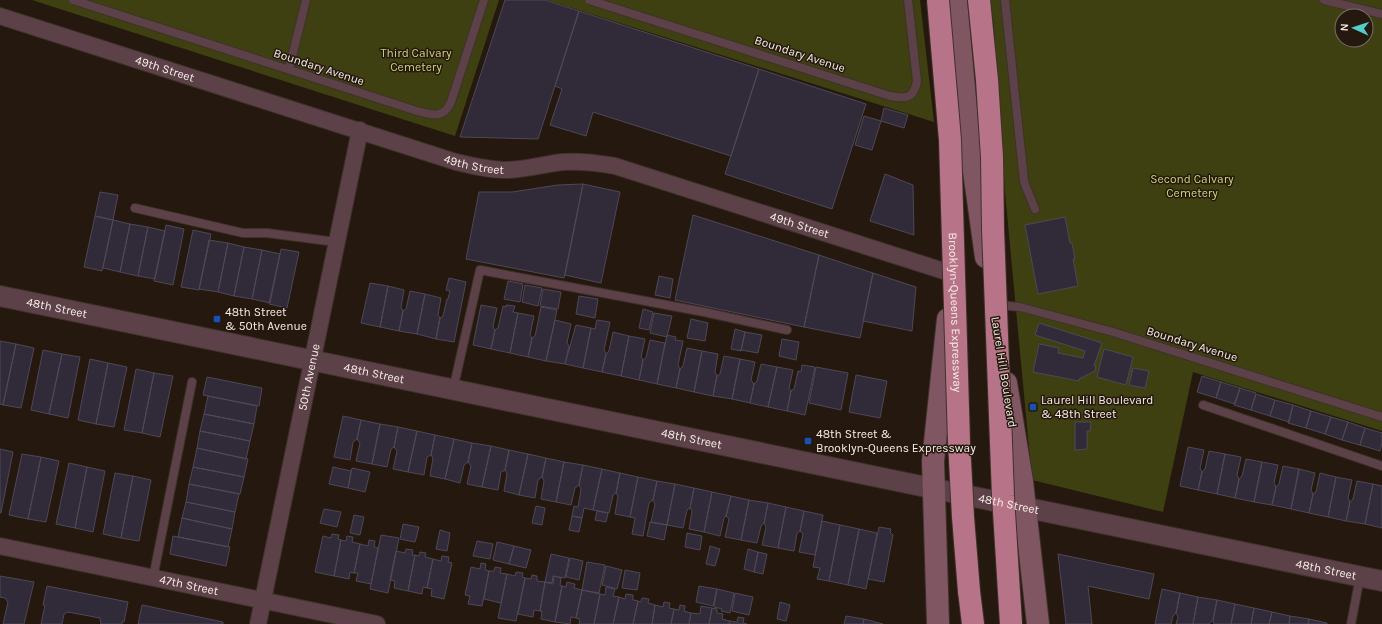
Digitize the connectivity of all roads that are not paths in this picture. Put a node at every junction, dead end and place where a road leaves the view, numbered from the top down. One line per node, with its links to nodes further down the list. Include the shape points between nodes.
1 (73, 0): 13 (lane, Boundary Avenue)
2 (306, 0): 13 (lane)
3 (484, 0): 13 (lane, Boundary Avenue, via 452,102 447,111 442,113 417,112)
4 (589, 0): 5 (lane, Boundary Avenue, via 890,96 906,98 914,92 918,81)
5 (908, 0)
6 (938, 0): 39 (highway, Brooklyn-Queens Expressway, bridge, via 950,140 960,457)
7 (956, 0): 14 (main road, Laurel Hill Boulevard)
8 (979, 0): 40 (highway, bridge, via 992,157 1003,496)
9 (1005, 0): 17 (lane, via 1024,181)
10 (1324, 0): 11 (lane)
11 (1382, 14)
12 (0, 16): 15 (street, 49th Street)
13 (289, 69)
14 (967, 121): 19 (main road, Laurel Hill Boulevard); 21 (main road, Laurel Hill Boulevard)
15 (360, 130): 18 (street, 50th Avenue); 19 (street, 49th Street, via 443,159 481,168 507,170 563,162 615,166)
16 (135, 208): 18 (lane, via 243,233 267,233)
17 (1035, 209)
18 (336, 242): 23 (street, 50th Avenue)
19 (953, 274): 29 (main road, Laurel Hill Boulevard, via 933,461)
20 (0, 296): 23 (street, 48th Street)
21 (993, 305): 27 (lane, Boundary Avenue, via 1020,308 1112,332); 30 (main road, Laurel Hill Boulevard)
22 (787, 330): 25 (lane, via 480,270)
23 (312, 361): 25 (street, 48th Street); 35 (street, 50th Avenue)
24 (192, 382): 33 (lane)
25 (453, 390): 29 (street, 48th Street)
26 (1203, 405): 28 (lane)
27 (1382, 417)
28 (1382, 466)
29 (934, 489): 30 (street, 48th Street); 38 (main road)
30 (1025, 507): 32 (street, 48th Street); 41 (main road, Laurel Hill Boulevard)
31 (0, 546): 33 (street, 47th Street)
32 (1360, 577): 34 (street, 48th Street); 42 (lane)
33 (153, 578): 35 (street, 47th Street)
34 (1382, 582)
35 (263, 600): 36 (street, 50th Avenue); 37 (street, 47th Street)
36 (258, 624)
37 (378, 624)
38 (938, 624)
39 (971, 624)
40 (1011, 624)
41 (1038, 624)
42 (1351, 624)

